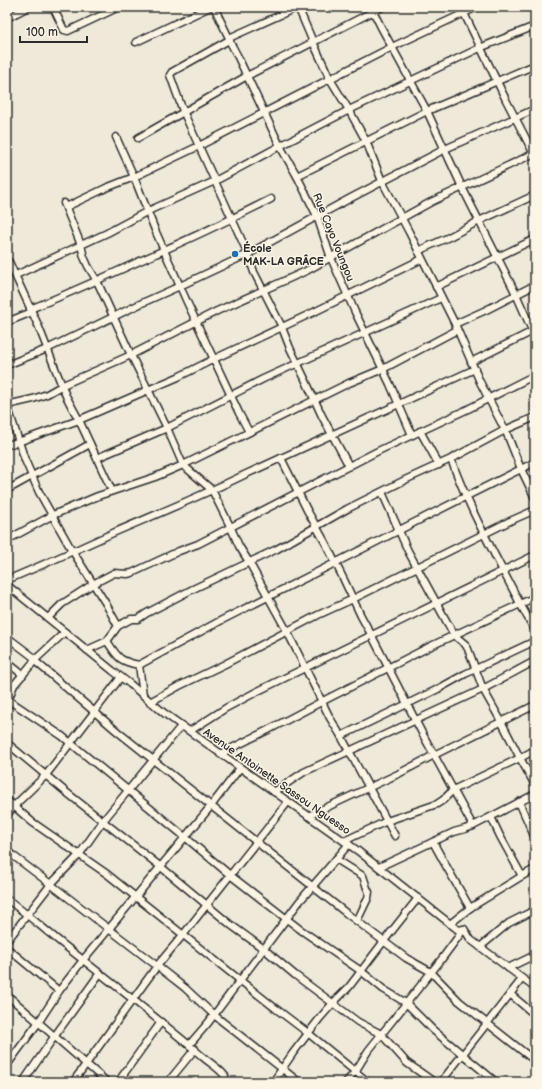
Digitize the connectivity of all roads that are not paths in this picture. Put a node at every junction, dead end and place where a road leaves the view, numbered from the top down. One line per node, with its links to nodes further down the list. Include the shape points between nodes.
1 (28, 7): 11 (street)
2 (53, 7): 3 (street, via 61,26 68,31)
3 (119, 7)
4 (210, 7): 14 (street)
5 (214, 7): 13 (street, Rue Cayo Voungou)
6 (298, 7): 13 (street); 15 (street)
7 (382, 7): 9 (street)
8 (477, 7): 10 (street)
9 (372, 9): 15 (street); 16 (street)
10 (463, 10): 16 (street); 17 (street)
11 (7, 18)
12 (535, 26): 17 (street)
13 (229, 39): 19 (street, Rue Cayo Voungou); 25 (street, via 170,75)
14 (136, 42)
15 (313, 42): 19 (street); 20 (street)
16 (392, 47): 20 (street); 21 (street)
17 (482, 48): 21 (street); 22 (street)
18 (535, 65): 22 (street)
19 (247, 76): 25 (street); 27 (street, Rue Cayo Voungou)
20 (330, 78): 24 (street); 27 (street)
21 (411, 81): 24 (street); 26 (street)
22 (498, 81): 26 (street); 28 (street)
23 (535, 109): 28 (street)
24 (349, 110): 31 (street); 33 (street)
25 (183, 111): 30 (street); 32 (street)
26 (427, 111): 31 (street); 34 (street)
27 (264, 113): 32 (street); 33 (street, Rue Cayo Voungou)
28 (515, 118): 34 (street); 35 (street)
29 (116, 137): 37 (street)
30 (138, 138)
31 (366, 141): 36 (street); 39 (street)
32 (199, 146): 37 (street); 38 (street)
33 (280, 146): 36 (street, Rue Cayo Voungou); 38 (street)
34 (445, 149): 39 (street); 40 (street)
35 (535, 154): 40 (street)
36 (297, 176): 44 (street, Rue Cayo Voungou)
37 (134, 177): 43 (street); 49 (street, via 65,205)
38 (215, 181): 43 (street); 46 (street)
39 (382, 181): 44 (street); 45 (street)
40 (462, 187): 45 (street); 47 (street)
41 (535, 195): 47 (street)
42 (271, 199): 46 (street)
43 (148, 211): 49 (street); 50 (street)
44 (317, 216): 52 (street); 54 (street, Rue Cayo Voungou)
45 (402, 218): 51 (street); 54 (street)
46 (232, 219): 50 (street); 52 (street)
47 (479, 221): 51 (street); 53 (street)
48 (535, 239): 53 (street)
49 (81, 245): 57 (street); 58 (street, via 88,266)
50 (165, 250): 58 (street); 60 (street)
51 (418, 251): 55 (street)
52 (248, 254): 60 (street); 62 (street)
53 (497, 257): 61 (street); 63 (street)
54 (331, 258): 62 (street, via 306,272); 64 (street, Rue Cayo Voungou)
55 (422, 259): 61 (street); 64 (street)
56 (9, 262): 57 (street)
57 (16, 276): 66 (street)
58 (97, 281): 66 (street); 67 (street)
59 (535, 285): 63 (street)
60 (180, 286): 67 (street); 69 (street)
61 (436, 287): 65 (street)
62 (263, 290): 69 (street); 71 (street)
63 (516, 294): 70 (street); 73 (street)
64 (348, 295): 71 (street); 72 (street, Rue Cayo Voungou)
65 (441, 298): 70 (street); 72 (street)
66 (31, 310): 68 (street); 74 (street)
67 (114, 317): 74 (street); 75 (street)
68 (7, 322)
69 (196, 322): 75 (street); 76 (street)
70 (456, 327): 77 (street); 80 (street)
71 (282, 328): 76 (street); 78 (street)
72 (365, 332): 78 (street); 80 (street, Rue Cayo Voungou)
73 (534, 333): 77 (street)
74 (48, 349): 79 (street); 83 (street)
75 (131, 355): 83 (street); 84 (street)
76 (214, 359): 84 (street); 85 (street)
77 (471, 362): 81 (street)
78 (298, 363): 85 (street); 87 (street)
79 (7, 365)
80 (383, 369): 87 (street); 88 (street, Rue Cayo Voungou)
81 (475, 370): 86 (street); 88 (street)
82 (535, 375): 86 (street)
83 (63, 385): 89 (street, via 38,398); 91 (street)
84 (148, 390): 91 (street); 92 (street)
85 (231, 396): 92 (street); 95 (street)
86 (488, 399): 93 (street); 94 (street)
87 (315, 400): 95 (street); 96 (street)
88 (398, 404): 96 (street); 97 (street, Rue Cayo Voungou)
89 (7, 405): 98 (street)
90 (535, 417): 93 (street)
91 (79, 420): 98 (street); 99 (street)
92 (167, 428): 101 (street); 105 (street)
93 (505, 430): 103 (street); 108 (street)
94 (420, 431): 97 (street); 106 (street)
95 (249, 432): 105 (street)
96 (332, 434): 102 (street); 107 (street)
97 (412, 435): 107 (street)
98 (18, 442): 100 (street); 109 (street)
99 (90, 444): 101 (street); 109 (street)
100 (7, 445)
101 (97, 458): 112 (street)
102 (281, 458): 111 (street); 113 (street)
103 (451, 459): 106 (street); 115 (street)
104 (535, 462): 108 (street)
105 (183, 465): 111 (street); 112 (street)
106 (439, 465): 114 (street)
107 (350, 466): 113 (street)
108 (520, 469): 115 (street); 116 (street)
109 (31, 476): 110 (street); 118 (street)
110 (7, 490)
111 (212, 490): 120 (street); 124 (street)
112 (112, 491): 118 (street)
113 (298, 492): 119 (street); 120 (street)
114 (382, 492): 119 (street); 121 (street)
115 (467, 497): 121 (street); 122 (street)
116 (535, 498)
117 (535, 510): 122 (street)
118 (52, 515): 123 (street); 124 (street)
119 (316, 527): 126 (street); 127 (street)
120 (231, 528): 126 (street); 131 (street, via 132,573 114,573)
121 (399, 530): 127 (street); 128 (street)
122 (484, 534): 128 (street); 129 (street)
123 (7, 540)
124 (72, 551): 130 (street); 131 (street)
125 (535, 555): 129 (street)
126 (249, 562): 133 (street); 139 (street, via 153,609 138,619 131,619)
127 (335, 564): 133 (street); 135 (street)
128 (418, 567): 135 (street); 136 (street)
129 (503, 571): 136 (street); 137 (street)
130 (7, 580)
131 (94, 584): 138 (street, via 62,604); 139 (street)
132 (7, 585): 138 (street, Avenue Antoinette Sassou Nguesso)
133 (268, 597): 141 (street); 152 (street)
134 (535, 597): 137 (street)
135 (353, 599): 141 (street); 144 (street)
136 (437, 603): 143 (street); 144 (street)
137 (520, 604): 140 (street); 143 (street)
138 (48, 618): 142 (street, Avenue Antoinette Sassou Nguesso)
139 (118, 626): 146 (street)
140 (535, 630)
141 (286, 631): 153 (street); 161 (street)
142 (65, 632): 148 (street, Avenue Antoinette Sassou Nguesso); 149 (street)
143 (454, 635): 154 (street); 155 (street, via 465,644)
144 (372, 636): 153 (street); 154 (street)
145 (7, 637): 149 (street)
146 (107, 641): 148 (street); 152 (street, via 117,657)
147 (535, 641): 155 (street)
148 (87, 650): 157 (street, Avenue Antoinette Sassou Nguesso)
149 (36, 660): 156 (street); 165 (street)
150 (535, 661): 158 (street)
151 (7, 662): 156 (street)
152 (139, 665): 159 (street)
153 (305, 668): 162 (street); 169 (street, via 226,708)
154 (388, 668): 162 (street); 163 (street)
155 (475, 669): 158 (street); 163 (street)
156 (23, 675): 160 (street, via 14,685)
157 (121, 677): 159 (street, Avenue Antoinette Sassou Nguesso); 165 (street)
158 (483, 689): 166 (street); 167 (street)
159 (142, 695): 161 (street, Avenue Antoinette Sassou Nguesso)
160 (8, 701): 172 (street)
161 (150, 702): 168 (street, Avenue Antoinette Sassou Nguesso)
162 (321, 702): 170 (street); 175 (street)
163 (407, 704): 166 (street); 170 (street)
164 (535, 705): 167 (street)
165 (95, 711): 172 (street); 178 (street)
166 (415, 720): 174 (street); 176 (street)
167 (501, 721): 176 (street); 177 (street)
168 (182, 725): 169 (street, Avenue Antoinette Sassou Nguesso); 178 (street)
169 (190, 731): 175 (street, Avenue Antoinette Sassou Nguesso)
170 (341, 736): 174 (street)
171 (7, 742): 180 (street)
172 (71, 744): 180 (street); 183 (street)
173 (535, 750): 177 (street)
174 (349, 751): 182 (street); 185 (street, via 304,772)
175 (220, 754): 179 (street, Avenue Antoinette Sassou Nguesso)
176 (434, 755): 182 (street); 184 (street)
177 (520, 758): 181 (street); 184 (street)
178 (153, 759): 183 (street); 191 (street)
179 (240, 768): 185 (street, Avenue Antoinette Sassou Nguesso); 191 (street)
180 (46, 775): 190 (street); 195 (street)
181 (535, 785)
182 (369, 787): 193 (street); 196 (street)
183 (128, 790): 195 (street); 199 (street)
184 (453, 790): 196 (street, via 437,804); 197 (street)
185 (274, 792): 188 (street, Avenue Antoinette Sassou Nguesso)
186 (535, 794): 189 (street)
187 (7, 800): 190 (street)
188 (288, 802): 193 (street, Avenue Antoinette Sassou Nguesso); 201 (street)
189 (519, 802): 194 (street); 200 (street)
190 (14, 806): 192 (street); 205 (street)
191 (211, 806): 199 (street); 201 (street)
192 (7, 815)
193 (308, 816): 203 (street, Avenue Antoinette Sassou Nguesso)
194 (491, 817): 197 (street); 211 (street)
195 (103, 821): 205 (street); 207 (street)
196 (387, 821): 198 (street); 203 (street)
197 (473, 826): 202 (street)
198 (395, 836)
199 (185, 837): 207 (street); 210 (street)
200 (535, 838)
201 (256, 842): 210 (street); 213 (street)
202 (433, 842): 208 (street); 218 (street)
203 (347, 843): 206 (street); 208 (street, Avenue Antoinette Sassou Nguesso)
204 (7, 851): 212 (street)
205 (79, 855): 212 (street); 214 (street)
206 (336, 859): 213 (street); 222 (street, via 363,876 368,888 368,898)
207 (161, 867): 214 (street); 217 (street)
208 (379, 867): 215 (street, Avenue Antoinette Sassou Nguesso)
209 (535, 870): 211 (street)
210 (230, 875): 217 (street); 221 (street)
211 (522, 876): 218 (street)
212 (51, 884): 220 (street); 224 (street)
213 (313, 886): 221 (street); 222 (street)
214 (135, 897): 224 (street); 226 (street)
215 (418, 898): 223 (street, Avenue Antoinette Sassou Nguesso); 228 (street)
216 (7, 899): 220 (street)
217 (206, 905): 226 (street); 231 (street)
218 (470, 908): 223 (street)
219 (535, 910): 229 (street, via 509,923)
220 (28, 915): 227 (street); 233 (street)
221 (287, 919): 231 (street); 236 (street)
222 (357, 921): 228 (street)
223 (450, 924): 225 (street, Avenue Antoinette Sassou Nguesso, via 458,930)
224 (109, 929): 233 (street); 234 (street)
225 (464, 929): 229 (street, via 471,940); 237 (street)
226 (183, 935): 234 (street); 240 (street)
227 (7, 941)
228 (384, 941): 236 (street); 237 (street, via 406,958)
229 (480, 947): 235 (street)
230 (7, 948): 242 (street)
231 (264, 950): 240 (street); 246 (street)
232 (535, 955): 235 (street)
233 (83, 960): 238 (street); 242 (street)
234 (157, 966): 245 (street); 248 (street)
235 (508, 968): 239 (street)
236 (361, 972): 246 (street); 247 (street)
237 (431, 972): 247 (street); 252 (street, via 458,1000)
238 (100, 973): 245 (street); 255 (street)
239 (522, 979): 241 (street); 243 (street)
240 (240, 980): 248 (street); 253 (street)
241 (535, 988)
242 (60, 991): 251 (street)
243 (510, 994): 249 (street); 252 (street)
244 (7, 995): 251 (street)
245 (132, 998): 250 (street); 263 (street)
246 (333, 1003): 253 (street); 254 (street, via 358,1022)
247 (406, 1003): 254 (street); 259 (street, via 433,1030)
248 (214, 1015): 256 (street); 264 (street)
249 (535, 1015)
250 (161, 1022): 256 (street); 269 (street)
251 (38, 1023): 255 (street); 260 (street)
252 (487, 1023): 259 (street); 261 (street)
253 (308, 1033): 264 (street); 265 (street)
254 (381, 1034): 265 (street); 276 (street, via 407,1063)
255 (54, 1037): 263 (street); 266 (street)
256 (188, 1045): 257 (street)
257 (195, 1049): 270 (street); 271 (street, via 220,1071 224,1076)
258 (7, 1052): 260 (street)
259 (463, 1054): 277 (street); 278 (street)
260 (12, 1057): 262 (street)
261 (535, 1061)
262 (7, 1064)
263 (86, 1064): 267 (street); 268 (street)
264 (282, 1068): 272 (street); 273 (street)
265 (355, 1072): 274 (street); 275 (street)
266 (23, 1082)
267 (73, 1082)
268 (107, 1082)
269 (118, 1082)
270 (168, 1082)
271 (223, 1082)
272 (273, 1082)
273 (299, 1082)
274 (346, 1082)
275 (368, 1082)
276 (434, 1082)
277 (441, 1082)
278 (496, 1082)

